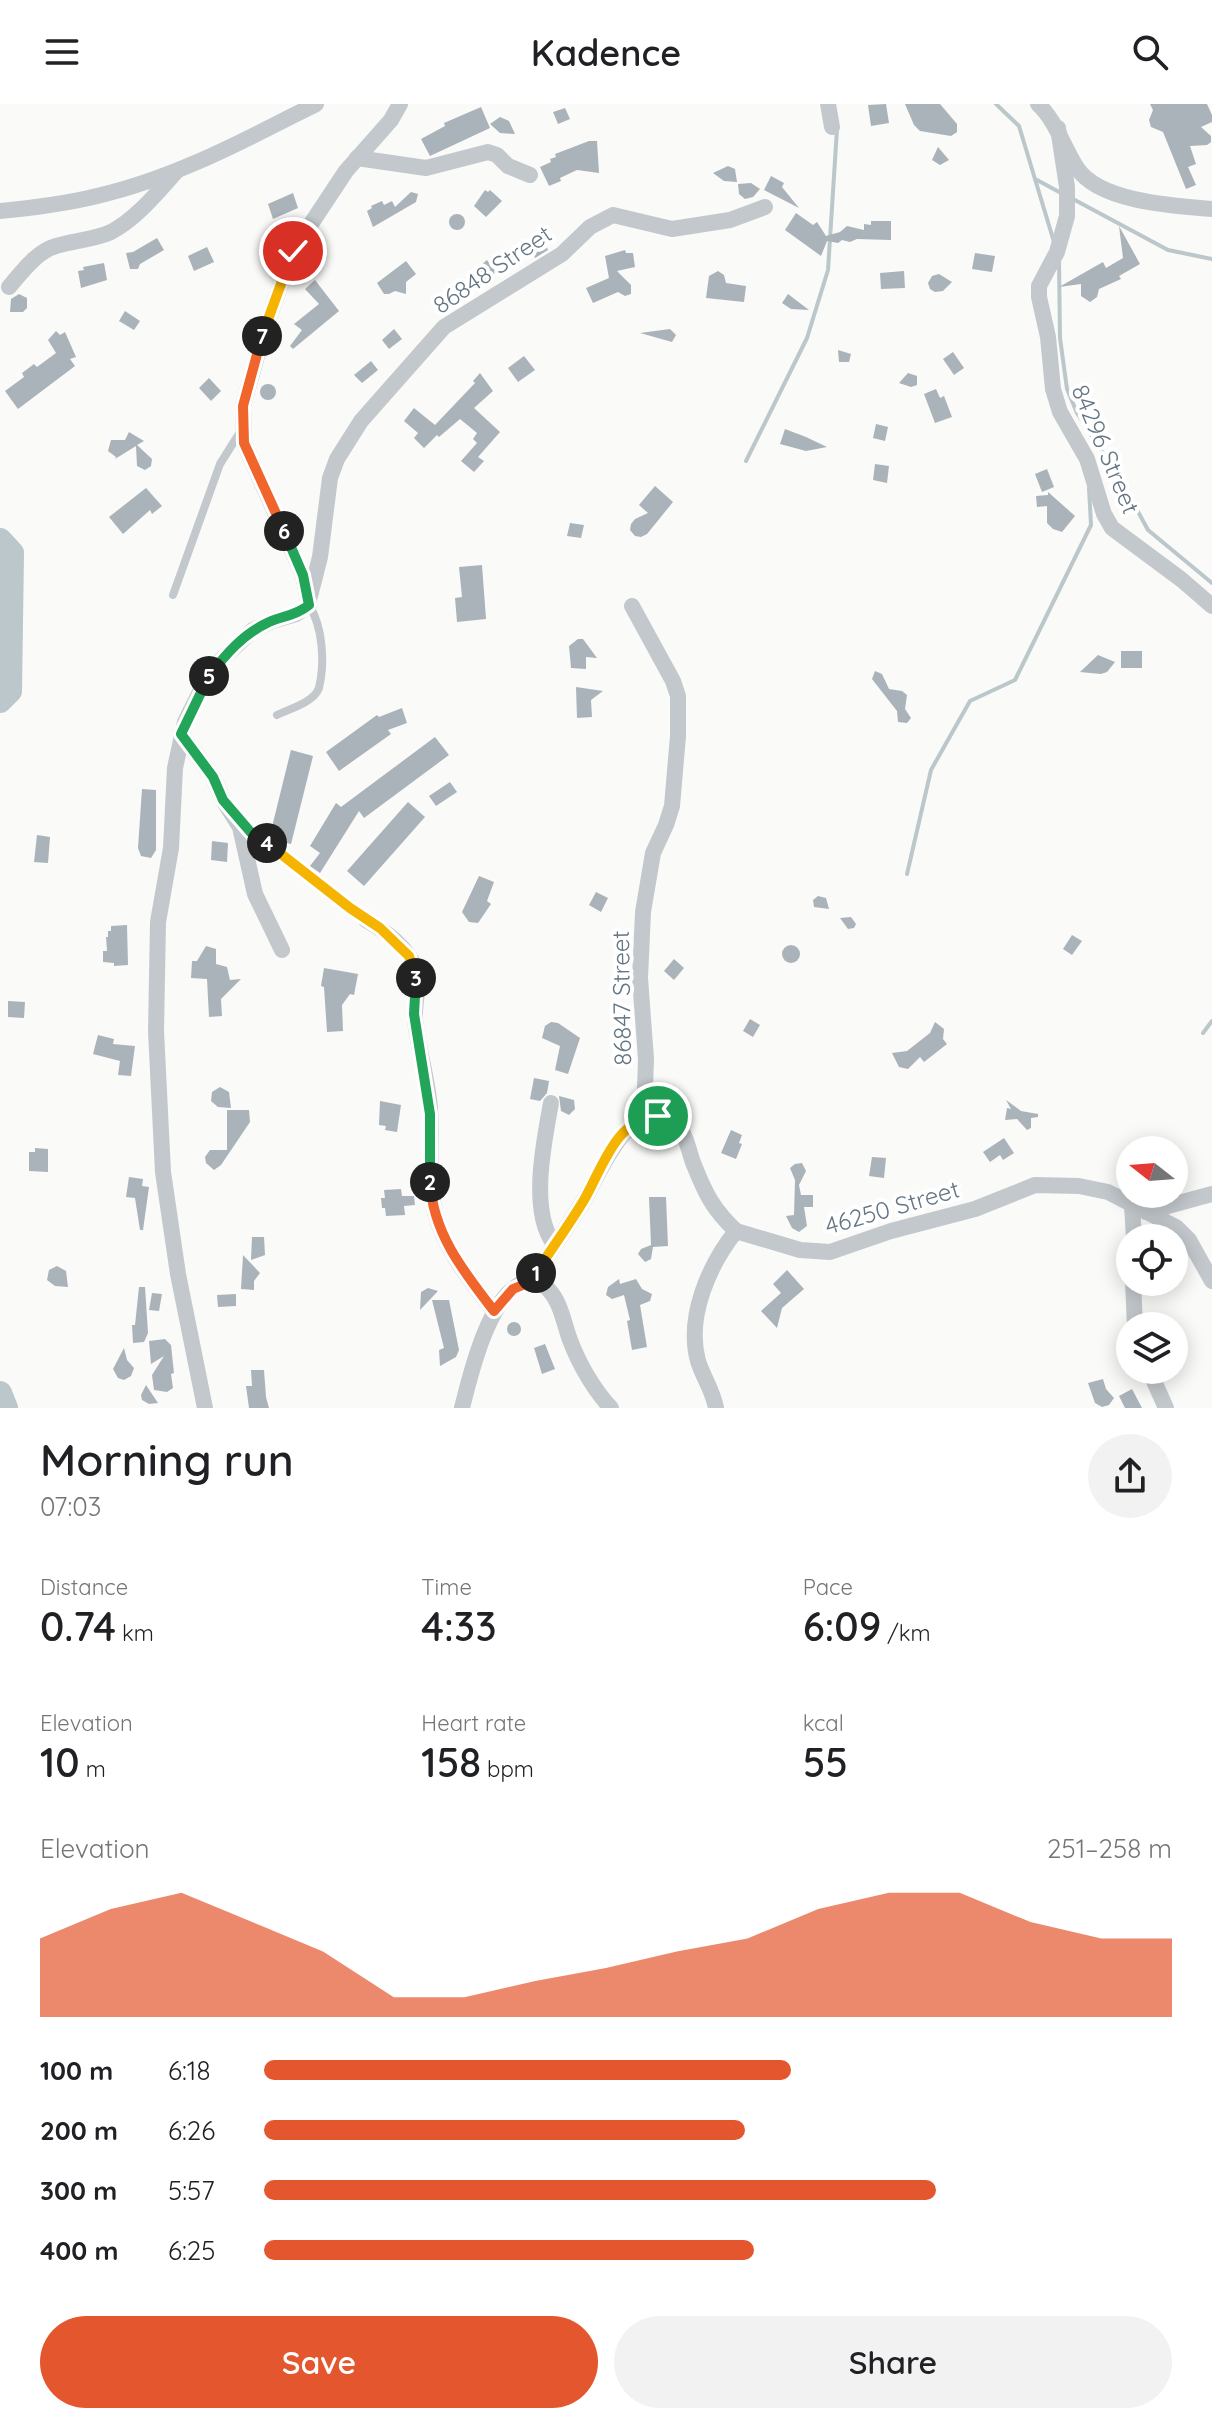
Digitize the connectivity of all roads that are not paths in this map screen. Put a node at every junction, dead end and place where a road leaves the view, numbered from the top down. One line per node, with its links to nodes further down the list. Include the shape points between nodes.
1 (316, 104): 8 (street)
2 (400, 104): 7 (street)
3 (828, 104): 5 (street)
4 (1038, 104): 6 (street)
5 (832, 127)
6 (1058, 128): 11 (street, via 1080,173 1102,187 1137,200); 18 (street, 84296 Street, via 1067,216 1039,297 1060,412 1087,459 1112,528)
7 (357, 158): 9 (street, via 426,168 488,152); 14 (street, via 293,251 254,363)
8 (177, 171): 12 (street, via 99,196); 13 (street, via 115,230 52,247)
9 (530, 175)
10 (765, 207): 16 (street, 86848 Street, via 730,220 672,229 613,215 590,227 562,254 444,327 361,421 337,459)
11 (1212, 209)
12 (0, 211)
13 (9, 287)
14 (243, 428): 15 (lane, via 220,464); 16 (street, via 244,443 303,575)
15 (173, 595)
16 (309, 602): 19 (lane, via 319,628 319,688 316,696); 20 (street, via 296,614 263,625 238,642 206,680)
17 (632, 606): 24 (street, 86847 Street, via 678,696 672,806 653,853 643,912)
18 (1212, 606)
19 (277, 715)
20 (181, 734): 22 (street, via 240,827 255,894); 34 (street, via 158,922 156,1031 163,1172)
21 (366, 920): 32 (street, via 409,956 416,971 414,1014 428,1091 435,1211 455,1258)
22 (282, 950)
23 (551, 1103): 29 (street, via 540,1191 543,1225)
24 (644, 1117): 28 (street, via 658,1116 678,1126 715,1210); 29 (street, via 612,1146)
25 (1212, 1194): 26 (street)
26 (1139, 1209): 27 (street); 28 (street, 46250 Street, via 1096,1189 1047,1184 830,1252 800,1250); 30 (street, 46250 Street, via 1176,1227)
27 (1136, 1224)
28 (736, 1231): 37 (street, via 713,1265 696,1320 698,1363)
29 (554, 1244): 31 (street)
30 (1212, 1281)
31 (530, 1282): 32 (street, via 513,1289); 36 (street, via 541,1283 556,1299 579,1359)
32 (494, 1311): 35 (street)
33 (1155, 1384): 38 (street)
34 (205, 1408)
35 (462, 1408)
36 (611, 1408)
37 (716, 1408)
38 (1166, 1408)

